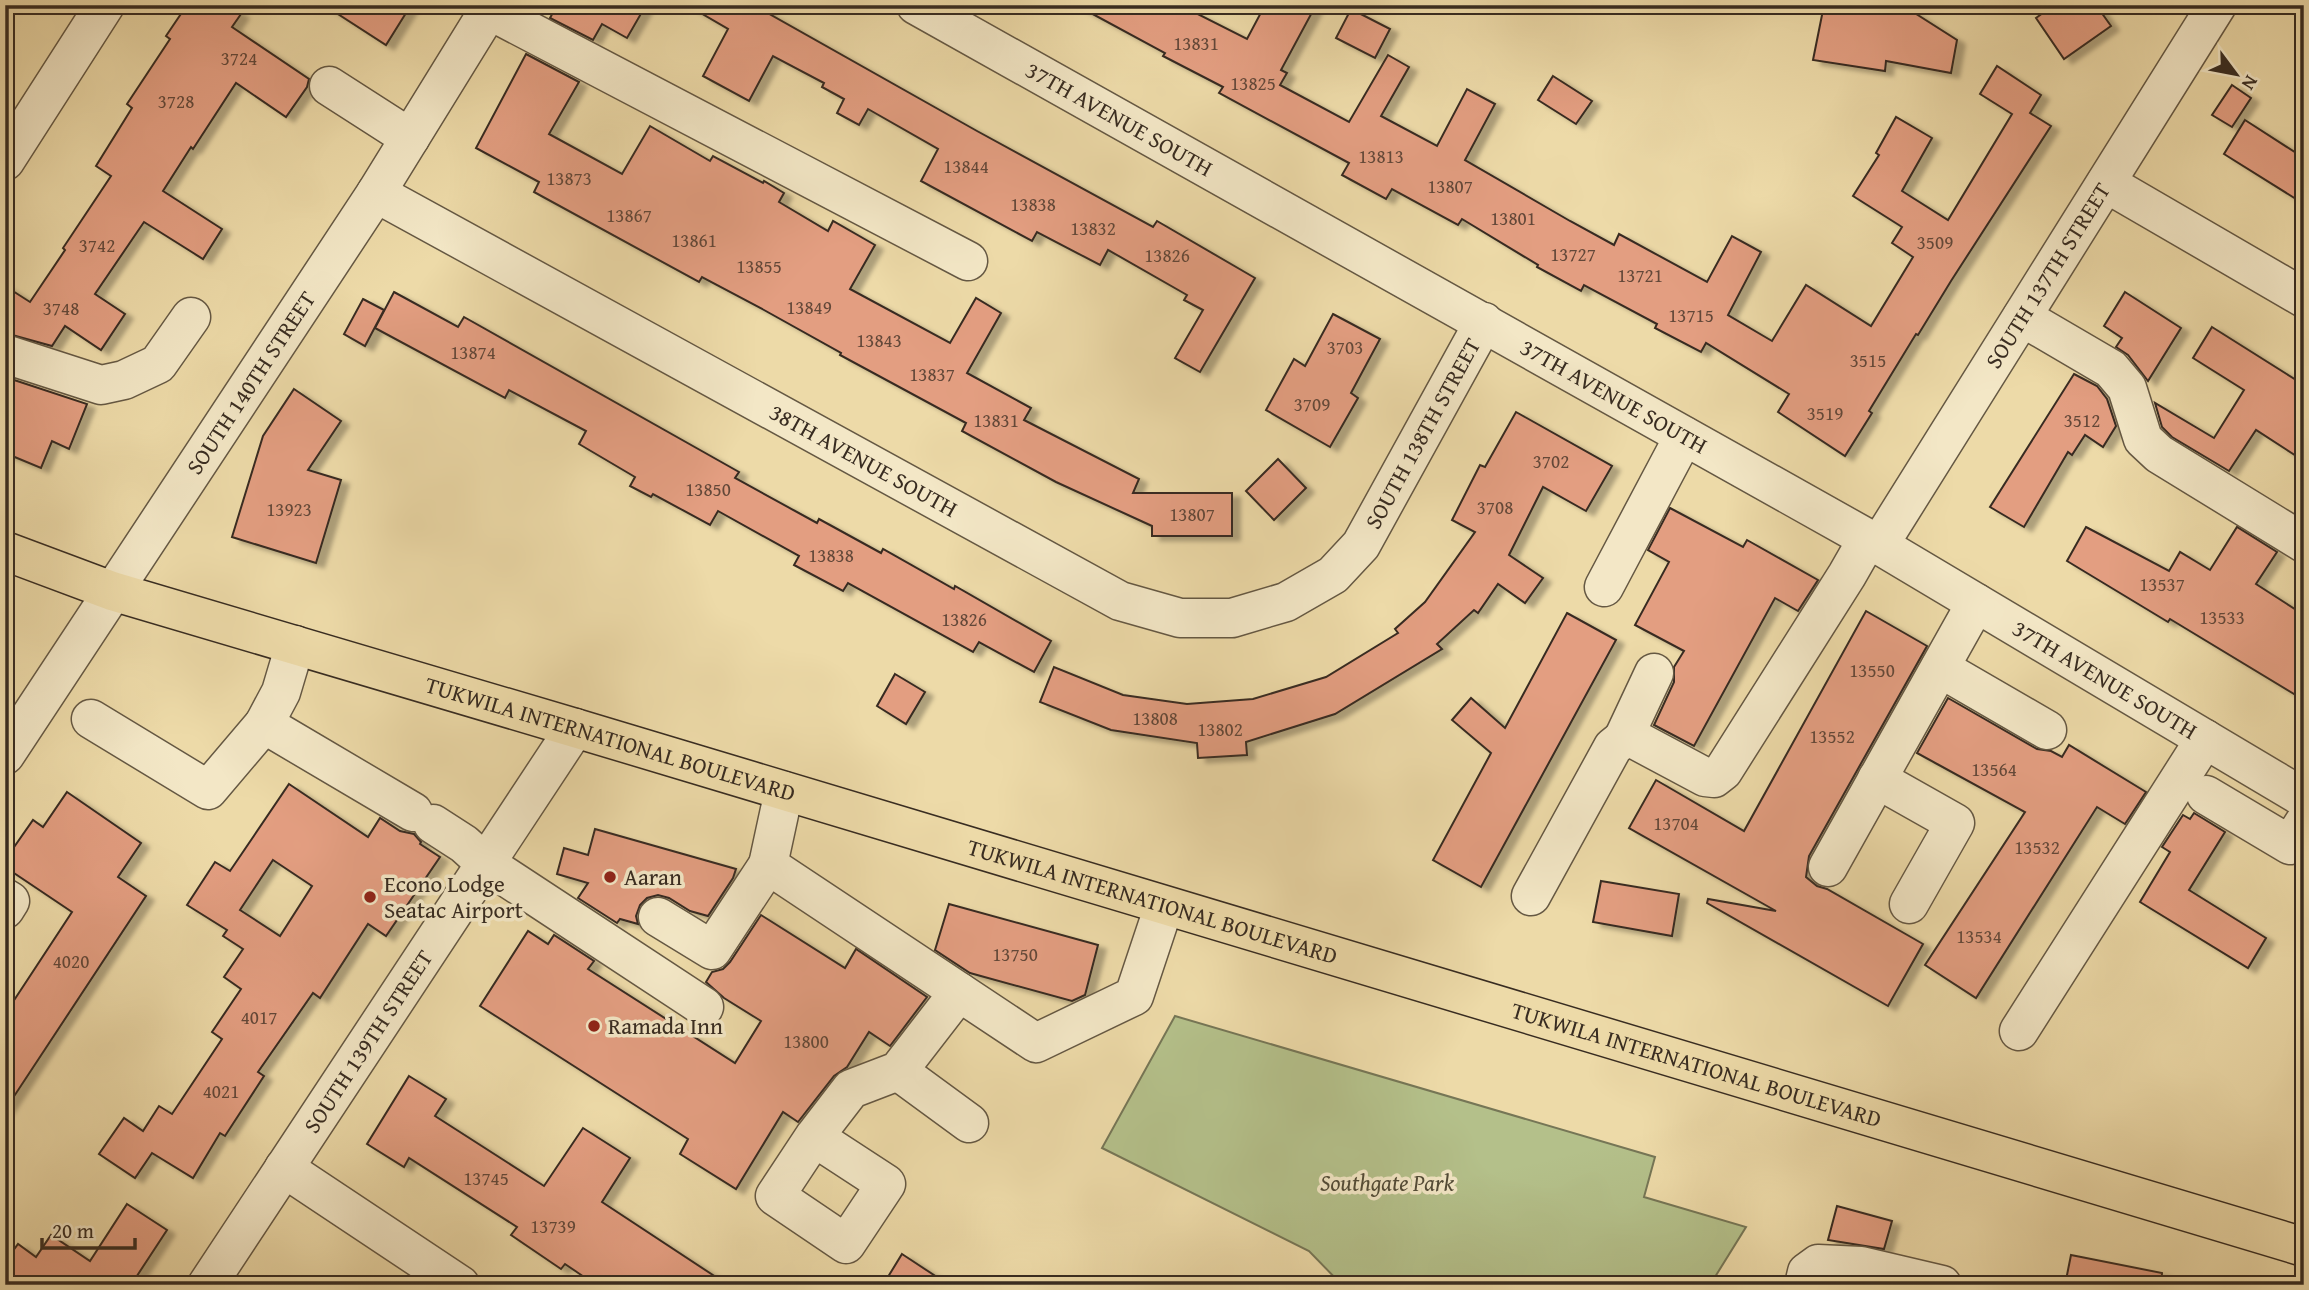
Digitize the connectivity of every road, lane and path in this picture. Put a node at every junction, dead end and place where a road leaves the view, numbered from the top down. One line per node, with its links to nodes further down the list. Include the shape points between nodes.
1 (105, 5): 7 (street)
2 (916, 5): 14 (street, 37TH AVENUE SOUTH)
3 (2217, 5): 8 (street, SOUTH 137TH STREET)
4 (491, 8): 6 (street, SOUTH 140TH STREET); 10 (street)
5 (329, 86): 6 (street)
6 (410, 138): 9 (street, SOUTH 140TH STREET)
7 (5, 161)
8 (2106, 183): 11 (street); 13 (street, SOUTH 137TH STREET)
9 (376, 193): 19 (street, 38TH AVENUE SOUTH, via 1120,601 1180,618 1232,618 1286,602 1333,575); 22 (street, SOUTH 140TH STREET)
10 (968, 261)
11 (2304, 298)
12 (191, 317): 15 (street, via 158,364 101,385)
13 (2022, 317): 17 (street, SOUTH 137TH STREET); 18 (street, via 2111,369 2127,388 2143,439 2159,454)
14 (1484, 322): 16 (street, 37TH AVENUE SOUTH); 19 (street, SOUTH 138TH STREET)
15 (5, 354)
16 (1684, 436): 17 (street, 37TH AVENUE SOUTH); 21 (street)
17 (1873, 542): 23 (street, 37TH AVENUE SOUTH); 31 (street, SOUTH 137TH STREET, via 1847,575 1723,771 1714,778 1704,777 1632,738)
18 (2304, 543)
19 (1361, 545)
20 (5, 551): 22 (main road, TUKWILA INTERNATIONAL BOULEVARD)
21 (1604, 587)
22 (112, 591): 24 (main road, TUKWILA INTERNATIONAL BOULEVARD); 33 (street, SOUTH 140TH STREET)
23 (1976, 603): 25 (street); 32 (street, 37TH AVENUE SOUTH)
24 (295, 645): 28 (street, via 281,692); 29 (main road, TUKWILA INTERNATIONAL BOULEVARD)
25 (1940, 668): 30 (street); 34 (street)
26 (1654, 673): 31 (street)
27 (91, 719): 28 (street, via 208,790)
28 (264, 724): 39 (street, via 423,818)
29 (575, 728): 35 (main road, TUKWILA INTERNATIONAL BOULEVARD); 39 (street, SOUTH 139TH STREET)
30 (2047, 730)
31 (1623, 739): 42 (street, via 1613,747)
32 (2205, 739): 37 (street, 37TH AVENUE SOUTH); 50 (street)
33 (7, 749)
34 (1877, 779): 41 (street); 44 (street, via 1955,823)
35 (784, 791): 40 (street); 45 (main road, TUKWILA INTERNATIONAL BOULEVARD)
36 (2206, 794): 38 (street, via 2290,845)
37 (2304, 798)
38 (2304, 823)
39 (485, 863): 49 (street); 54 (street, SOUTH 139TH STREET)
40 (768, 865): 47 (street, via 712,950); 48 (street)
41 (1828, 867)
42 (1531, 896)
43 (5, 898): 46 (street, via 10,901)
44 (1909, 904)
45 (1164, 906): 48 (street, via 1134,996 1036,1043); 55 (main road, TUKWILA INTERNATIONAL BOULEVARD)
46 (5, 909)
47 (658, 917)
48 (959, 992): 51 (street)
49 (704, 1007)
50 (2019, 1031)
51 (898, 1072): 52 (street); 53 (street, via 852,1089)
52 (970, 1123)
53 (814, 1137)
54 (284, 1168): 56 (street, SOUTH 139TH STREET); 57 (street)
55 (2304, 1247)
56 (207, 1285)
57 (460, 1285)
58 (1804, 1285): 59 (street, via 1807,1272 1818,1264 1861,1266)
59 (1942, 1285)

